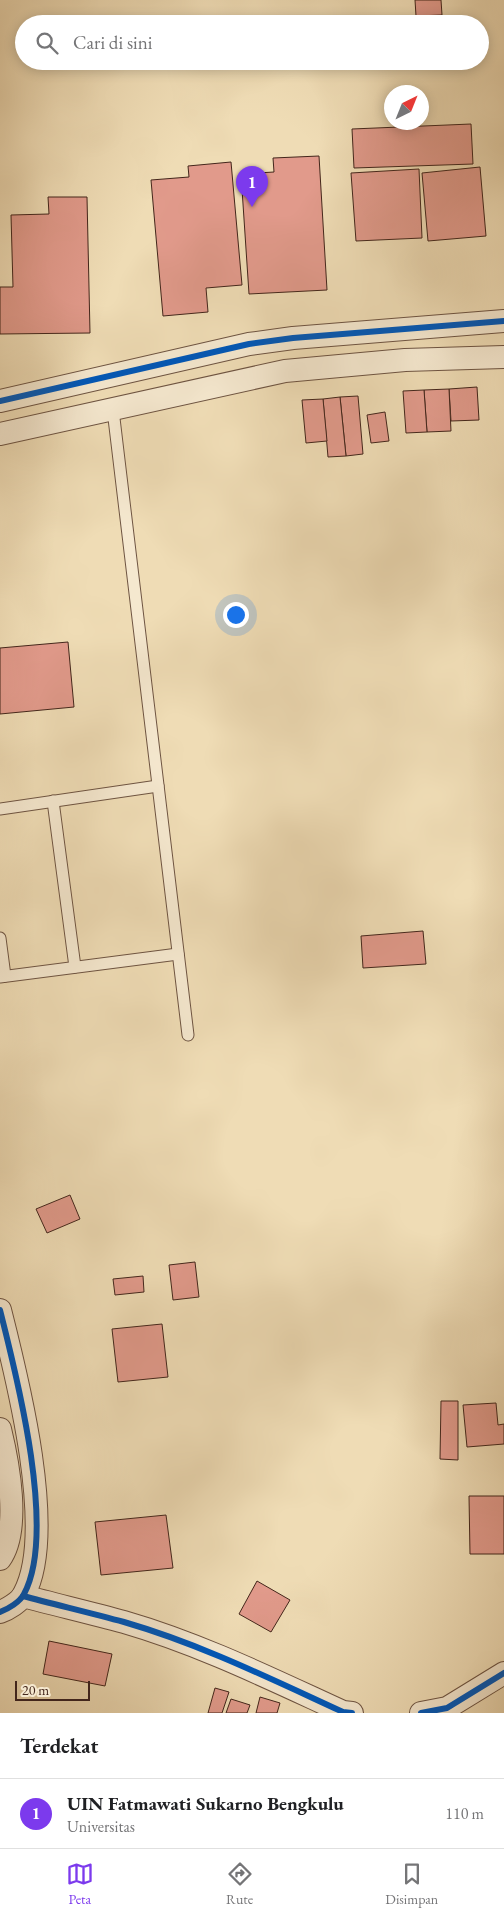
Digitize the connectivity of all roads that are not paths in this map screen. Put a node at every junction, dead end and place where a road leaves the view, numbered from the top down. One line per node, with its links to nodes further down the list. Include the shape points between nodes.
1 (503, 320): 3 (street, via 249,344)
2 (504, 356): 4 (street, via 405,360 285,371)
3 (0, 402)
4 (113, 410): 5 (street); 6 (lane)
5 (0, 434)
6 (158, 786): 7 (lane); 10 (lane)
7 (53, 801): 8 (lane); 11 (lane)
8 (0, 809)
9 (0, 938): 12 (lane)
10 (178, 954): 11 (lane); 13 (lane)
11 (75, 967): 12 (lane)
12 (3, 976)
13 (188, 1035)
14 (1, 1322): 17 (street, via 26,1432 37,1504 33,1571)
15 (0, 1429): 16 (street, via 11,1515 9,1534)
16 (0, 1559)
17 (24, 1596): 18 (street); 20 (street, via 124,1622 180,1641 226,1658 343,1712)
18 (0, 1612)
19 (504, 1673): 21 (street, via 447,1708)
20 (352, 1713)
21 (421, 1713)

